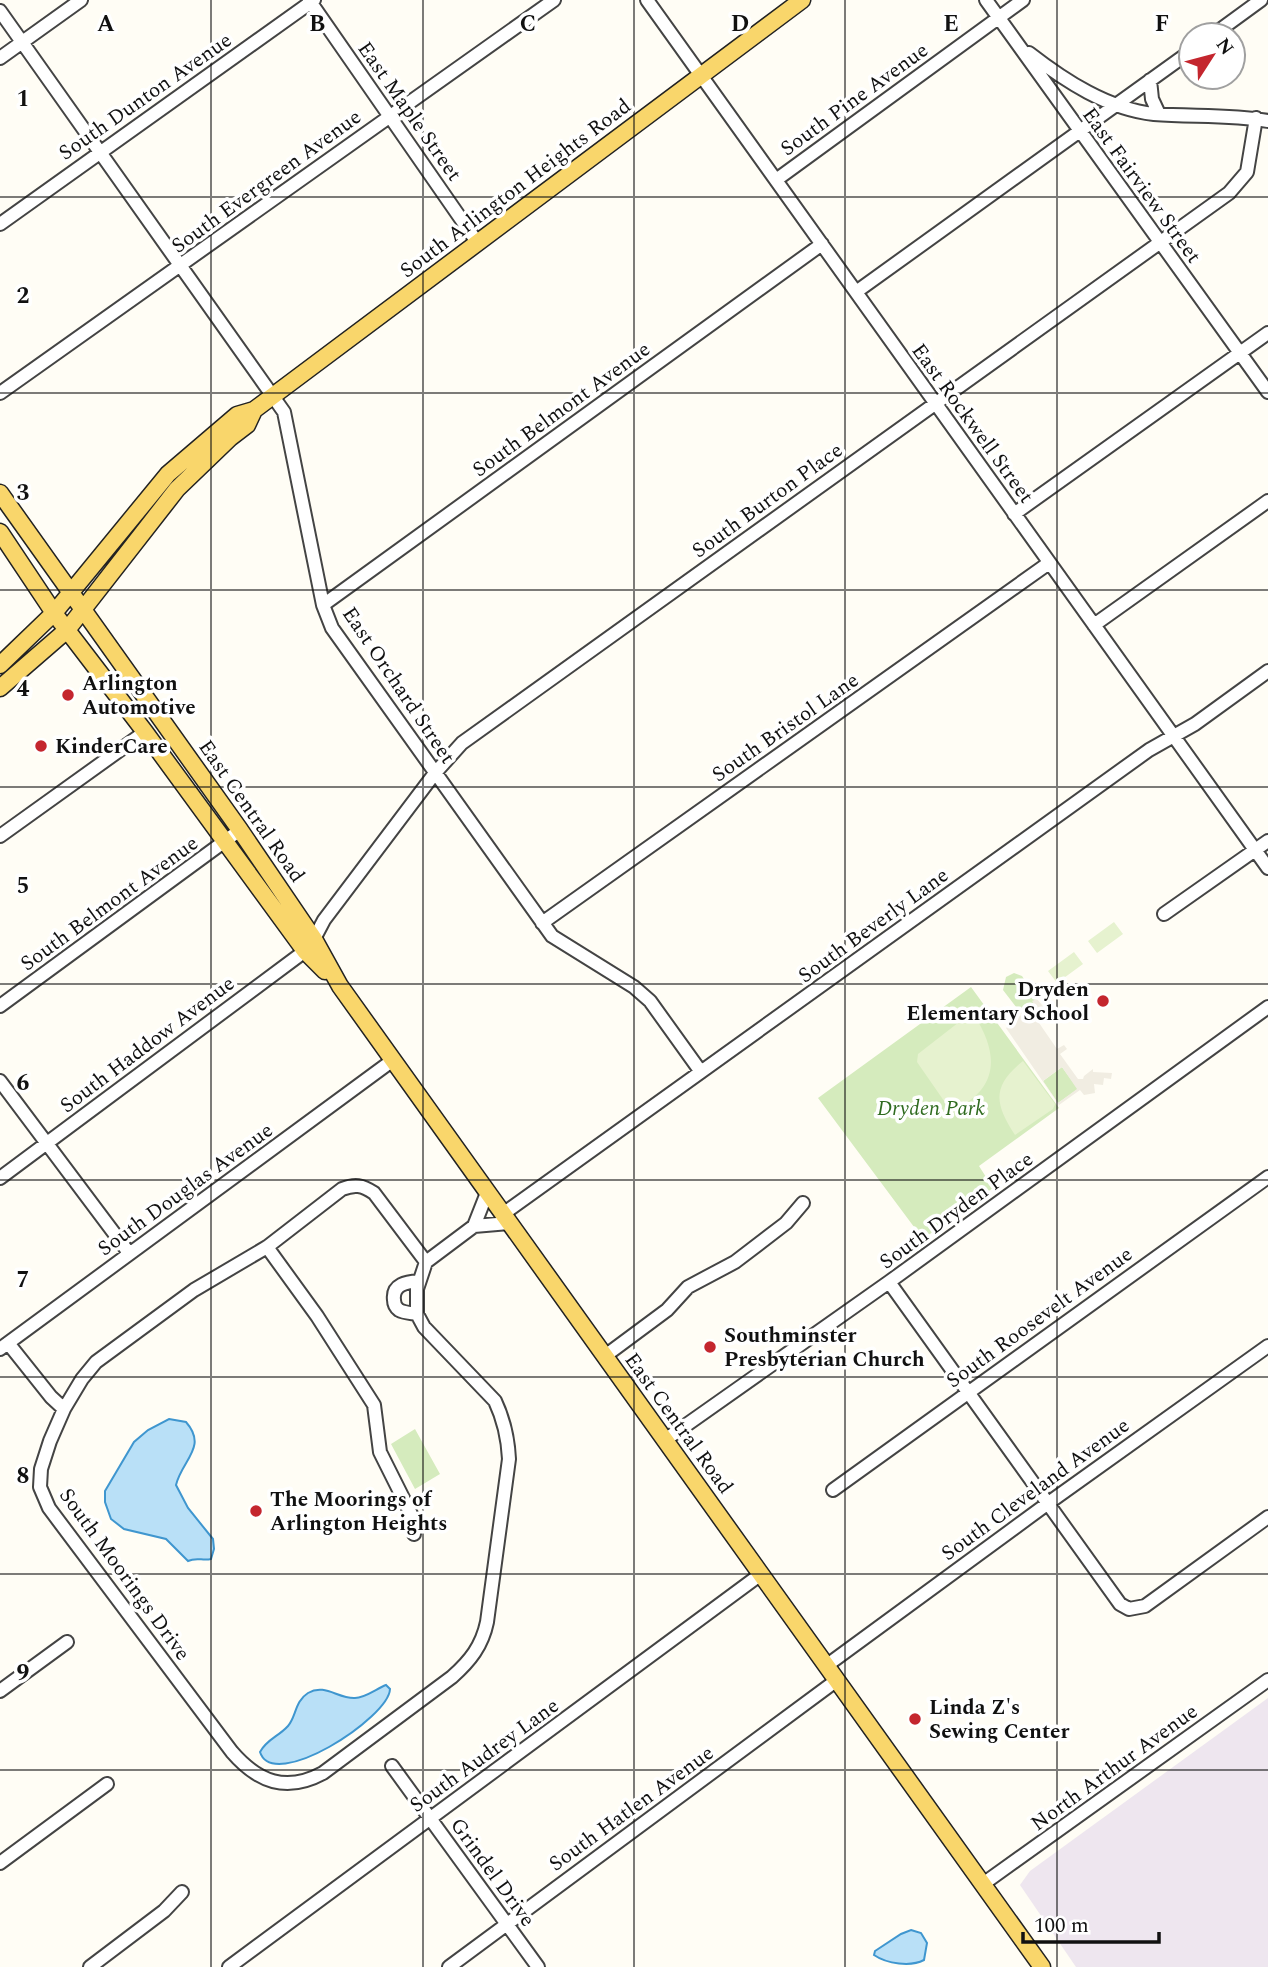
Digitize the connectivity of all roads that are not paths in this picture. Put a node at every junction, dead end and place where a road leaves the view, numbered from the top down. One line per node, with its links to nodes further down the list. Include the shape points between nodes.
1 (81, 0): 12 (street)
2 (554, 0): 20 (street, South Evergreen Avenue)
3 (648, 0): 16 (street, East Rockwell Street)
4 (802, 0): 16 (main road, South Arlington Heights Road)
5 (986, 0): 10 (street, East Fairview Street)
6 (1023, 0): 10 (street, South Pine Avenue)
7 (1261, 0): 11 (street)
8 (311, 1): 20 (street, East Maple Street); 23 (street, South Dunton Avenue)
9 (0, 11): 12 (street, East Orchard Street)
10 (998, 18): 13 (street, East Fairview Street); 24 (street, South Pine Avenue)
11 (1232, 21)
12 (23, 42): 14 (street); 23 (street, East Orchard Street)
13 (1017, 43): 18 (street, via 1048,68); 22 (street, East Fairview Street)
14 (0, 58)
15 (1177, 61): 17 (street)
16 (701, 75): 24 (street, East Rockwell Street); 27 (main road, South Arlington Heights Road)
17 (1150, 80): 18 (street); 19 (street)
18 (1115, 106): 19 (street); 22 (street)
19 (1159, 114): 21 (street)
20 (391, 115): 27 (street, East Maple Street); 29 (street, South Evergreen Avenue)
21 (1262, 120): 26 (street, South Burton Place, via 1247,172 1239,183)
22 (1080, 131): 26 (street, East Fairview Street); 30 (street)
23 (100, 152): 25 (street, South Dunton Avenue); 29 (street, East Orchard Street)
24 (776, 180): 28 (street, East Rockwell Street)
25 (0, 224)
26 (1159, 241): 32 (street, East Fairview Street); 36 (street, South Burton Place)
27 (477, 242): 35 (main road, South Arlington Heights Road)
28 (822, 244): 30 (street, East Rockwell Street); 44 (street, South Belmont Avenue)
29 (181, 265): 34 (street, South Evergreen Avenue); 35 (street, East Orchard Street)
30 (856, 292): 36 (street, East Rockwell Street)
31 (1268, 332): 32 (street)
32 (1240, 353): 33 (street, East Fairview Street); 40 (street)
33 (1268, 392)
34 (0, 393)
35 (271, 396): 37 (main road, South Arlington Heights Road); 44 (street, East Orchard Street, via 284,412)
36 (934, 402): 40 (street, East Rockwell Street); 54 (street, South Burton Place, via 462,743)
37 (254, 410): 43 (main road, South Arlington Heights Road, via 237,415 168,474); 45 (main road, South Arlington Heights Road, via 247,425 177,489)
38 (0, 493): 43 (main road, East Central Road)
39 (1268, 501): 47 (street)
40 (1014, 514): 42 (street, East Rockwell Street)
41 (0, 532): 46 (main road, East Central Road)
42 (1049, 563): 47 (street, East Rockwell Street); 62 (street, South Bristol Lane)
43 (72, 592): 45 (main road, East Central Road); 46 (main road, South Arlington Heights Road)
44 (323, 605): 54 (street, East Orchard Street, via 332,628)
45 (85, 610): 48 (main road, South Arlington Heights Road); 55 (main road, East Central Road)
46 (54, 613): 48 (main road, East Central Road); 49 (main road, South Arlington Heights Road)
47 (1094, 625): 53 (street, East Rockwell Street)
48 (67, 630): 51 (main road, South Arlington Heights Road); 52 (main road, East Central Road)
49 (0, 664)
50 (1268, 671): 53 (street, South Beverly Lane)
51 (0, 688)
52 (145, 732): 56 (street); 57 (main road, East Central Road)
53 (1173, 737): 59 (street, East Rockwell Street); 67 (street, South Beverly Lane)
54 (435, 773): 62 (street, East Orchard Street); 63 (street, South Burton Place)
55 (240, 830): 57 (street, South Belmont Avenue); 63 (main road, East Central Road)
56 (0, 836)
57 (225, 841): 63 (main road, East Central Road); 64 (street, South Belmont Avenue)
58 (1268, 841): 59 (street)
59 (1255, 850): 60 (street, East Rockwell Street); 61 (street)
60 (1268, 868)
61 (1164, 914)
62 (542, 923): 67 (street, East Orchard Street, via 562,944 650,1001)
63 (310, 945): 66 (main road, East Central Road); 69 (street, South Haddow Avenue)
64 (0, 1006)
65 (1268, 1007): 80 (street, South Dryden Place)
66 (393, 1060): 72 (main road, East Central Road); 77 (street, South Douglas Avenue)
67 (701, 1072): 74 (street, South Beverly Lane)
68 (0, 1081): 69 (street)
69 (47, 1143): 71 (street, South Haddow Avenue); 77 (street)
70 (1268, 1177): 85 (street, South Roosevelt Avenue)
71 (0, 1178)
72 (487, 1192): 74 (main road, East Central Road); 75 (street)
73 (803, 1203): 84 (street, via 776,1231 735,1262 688,1287 667,1310)
74 (506, 1218): 75 (street); 84 (main road, East Central Road)
75 (474, 1226): 78 (street)
76 (267, 1248): 78 (street, South Moorings Drive, via 352,1185 374,1193); 86 (street, South Moorings Drive, via 194,1290 96,1362); 91 (street, via 374,1405 380,1452 412,1516)
77 (130, 1252): 82 (street, South Douglas Avenue)
78 (426, 1262): 79 (street)
79 (419, 1281): 81 (street); 81 (street, South Moorings Drive, via 406,1282 393,1294 400,1311)
80 (889, 1282): 85 (street); 87 (street, South Dryden Place)
81 (417, 1314): 86 (street, South Moorings Drive, via 431,1335 495,1401 509,1444 487,1622 472,1658 306,1782 282,1783 255,1775 232,1752 48,1508 40,1487 41,1469)
82 (4, 1346): 86 (street)
83 (1268, 1346): 89 (street, South Cleveland Avenue)
84 (605, 1356): 87 (main road, East Central Road)
85 (968, 1391): 88 (street, South Roosevelt Avenue); 89 (street)
86 (64, 1409)
87 (665, 1440): 92 (main road, East Central Road)
88 (833, 1490)
89 (1047, 1504): 90 (street, via 1120,1604 1129,1609 1145,1606); 94 (street, South Cleveland Avenue)
90 (1268, 1517)
91 (414, 1534)
92 (761, 1574): 94 (main road, East Central Road); 100 (street, South Audrey Lane)
93 (67, 1642): 97 (street)
94 (826, 1665): 96 (main road, East Central Road)
95 (1268, 1680): 102 (street, North Arthur Avenue)
96 (837, 1681): 102 (main road, East Central Road); 104 (street, South Hatlen Avenue)
97 (0, 1691)
98 (392, 1766): 100 (street, Grindel Drive)
99 (107, 1784): 101 (street)
100 (430, 1818): 104 (street, Grindel Drive); 106 (street, South Audrey Lane)
101 (0, 1863)
102 (983, 1884): 109 (main road, East Central Road)
103 (182, 1892): 105 (street)
104 (506, 1923): 107 (street, South Hatlen Avenue); 108 (street, Grindel Drive)
105 (90, 1967)
106 (229, 1967)
107 (449, 1967)
108 (538, 1967)
109 (1042, 1967)

